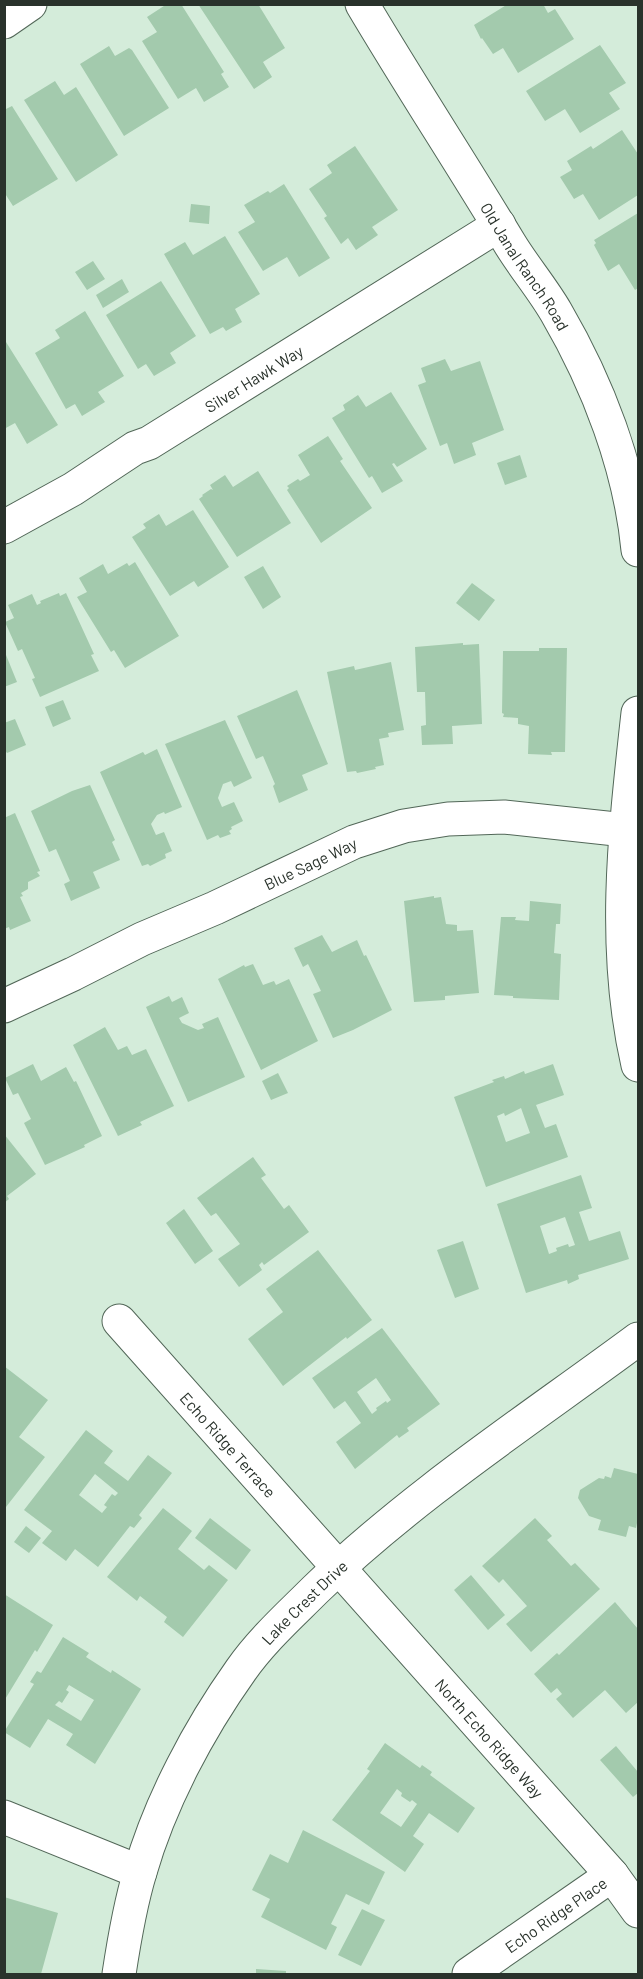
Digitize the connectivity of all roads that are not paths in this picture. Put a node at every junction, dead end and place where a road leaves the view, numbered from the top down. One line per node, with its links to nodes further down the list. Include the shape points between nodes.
1 (30, 4): 3 (street)
2 (362, 4): 4 (street, Old Janal Ranch Road)
3 (4, 22)
4 (499, 225): 5 (street, Silver Hawk Way, via 149,443); 6 (street, Old Janal Ranch Road, via 555,311 585,367 613,438 635,516)
5 (4, 527)
6 (639, 550)
7 (639, 713): 8 (street)
8 (632, 829): 9 (street, Blue Sage Way, via 504,817 448,819 404,826 354,842); 10 (street, via 622,891 622,955 630,1027)
9 (4, 1006)
10 (639, 1065)
11 (119, 1321): 13 (street, Echo Ridge Terrace)
12 (639, 1339): 13 (street, Lake Crest Drive, via 400,1514)
13 (339, 1567): 15 (street, Lake Crest Drive, via 288,1616 243,1668 205,1724 170,1792); 16 (street, North Echo Ridge Way)
14 (4, 1817): 15 (street)
15 (140, 1872): 18 (street, Lake Crest Drive)
16 (612, 1875): 17 (street, North Echo Ridge Way); 19 (street, Echo Ridge Place)
17 (639, 1911)
18 (120, 1974)
19 (469, 1974)

